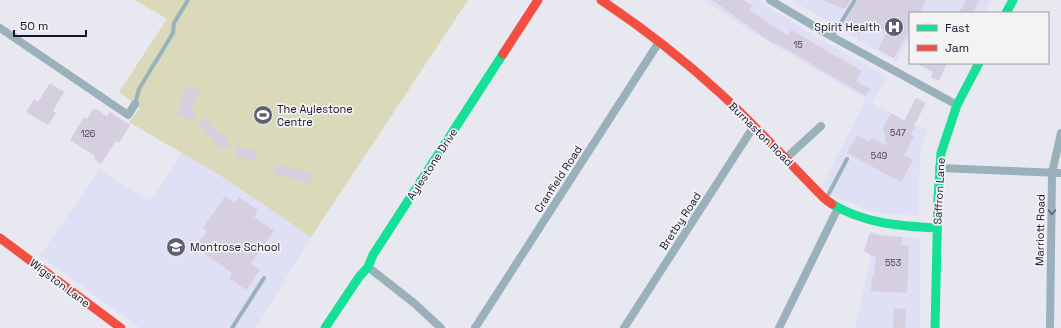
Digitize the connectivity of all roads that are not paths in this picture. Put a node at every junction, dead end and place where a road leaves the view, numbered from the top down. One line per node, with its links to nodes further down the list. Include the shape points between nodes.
1 (188, 0): 12 (lane, via 174,23 173,33 139,89)
2 (538, 0): 26 (street, Aylestone Drive, via 373,255)
3 (601, 0): 10 (street, Burnaston Road)
4 (770, 0): 9 (street)
5 (855, 0): 9 (lane)
6 (1012, 0): 7 (street)
7 (1006, 12)
8 (0, 28): 12 (street, via 128,115)
9 (832, 37): 13 (street)
10 (659, 42): 14 (street, Burnaston Road, via 702,77); 32 (street, Cranfield Road)
11 (978, 64): 13 (street, Saffron Lane)
12 (135, 104)
13 (957, 105): 19 (street, Saffron Lane, via 945,137)
14 (754, 126): 17 (street, Burnaston Road); 33 (street, Bretby Road)
15 (821, 126): 17 (street)
16 (1061, 133): 20 (street, Marriott Road)
17 (785, 158): 22 (street, Burnaston Road)
18 (847, 159): 22 (lane)
19 (939, 168): 20 (street); 24 (street, Saffron Lane)
20 (1052, 173): 21 (street); 36 (street, Marriott Road, one-way to 36)
21 (1061, 173)
22 (825, 199): 23 (street, Burnaston Road)
23 (838, 208): 24 (street, Burnaston Road, via 866,221); 34 (street)
24 (937, 228): 35 (street, Saffron Lane)
25 (0, 238): 28 (street, Wigston Lane)
26 (368, 267): 30 (street, Aylestone Drive); 31 (street)
27 (264, 278): 29 (lane)
28 (121, 328)
29 (232, 328)
30 (326, 328)
31 (441, 328)
32 (475, 328)
33 (624, 328)
34 (779, 328)
35 (935, 328)
36 (1050, 328)

